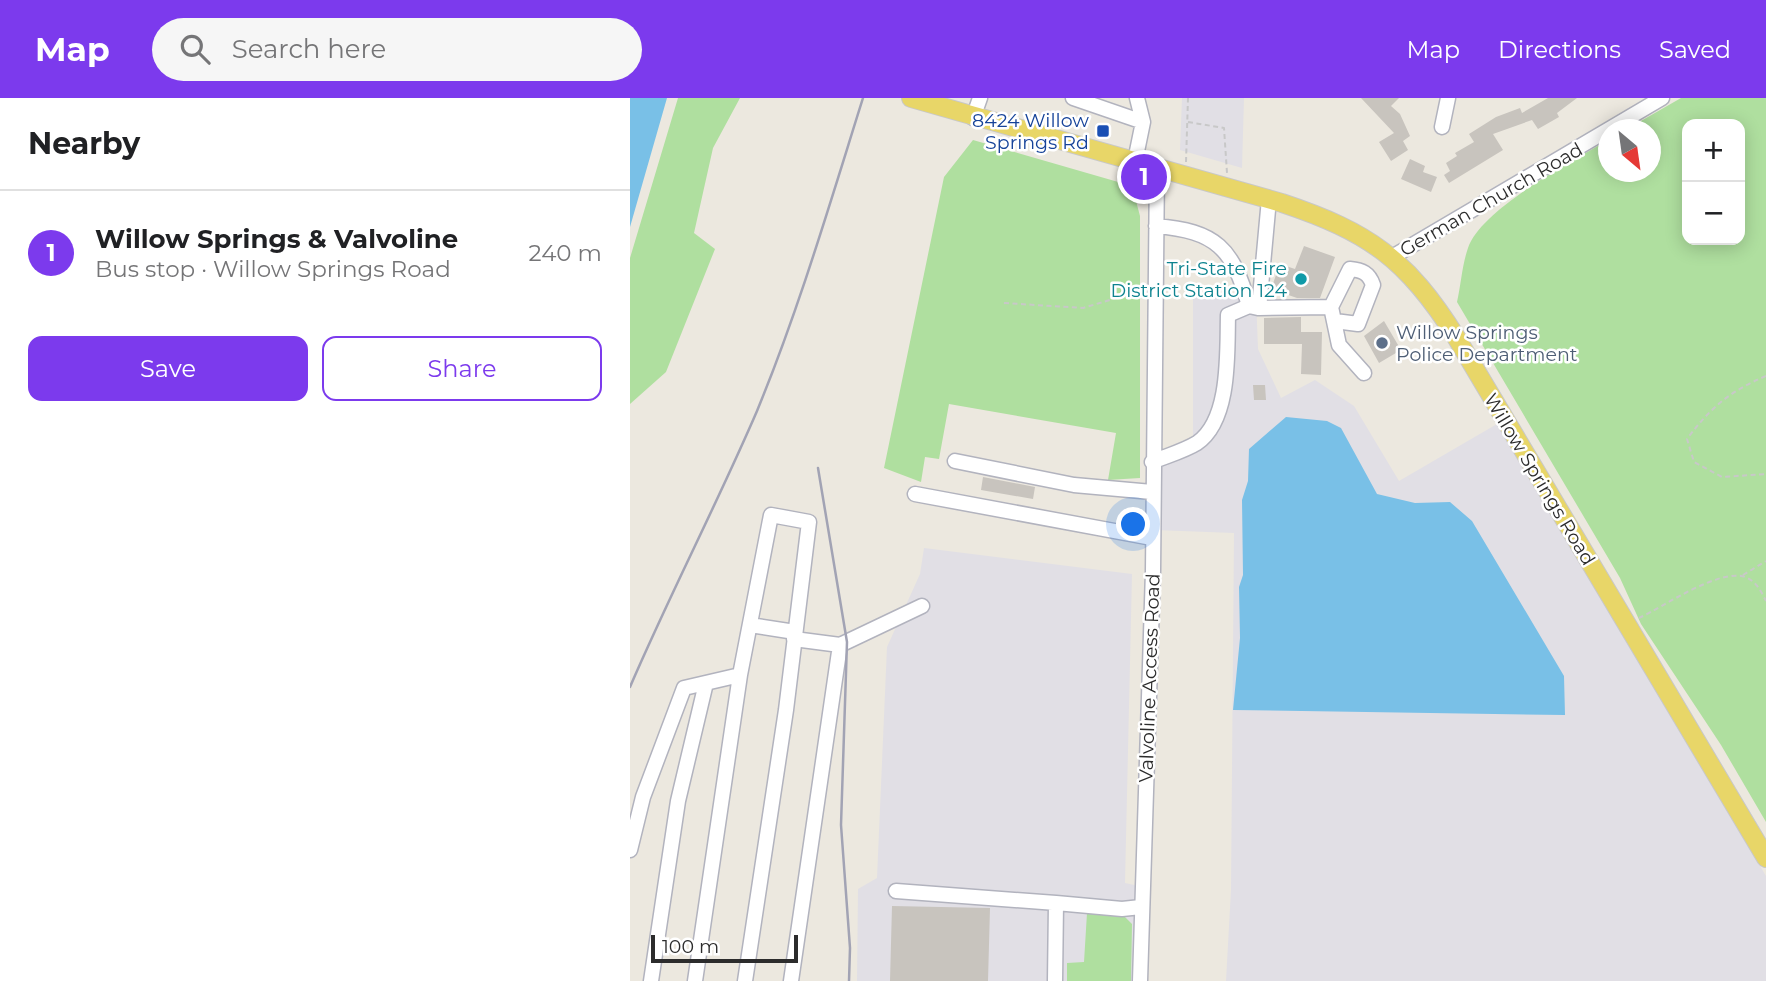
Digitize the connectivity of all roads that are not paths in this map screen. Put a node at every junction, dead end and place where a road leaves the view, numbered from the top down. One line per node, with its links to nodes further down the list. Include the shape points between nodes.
1 (911, 98): 7 (main road, Willow Springs Road)
2 (980, 98): 7 (street)
3 (1073, 98): 8 (street)
4 (1137, 98): 8 (street)
5 (1448, 98): 9 (street)
6 (1662, 98): 14 (street, German Church Road)
7 (973, 118): 10 (main road, Willow Springs Road)
8 (1143, 122): 10 (street)
9 (1442, 127)
10 (1135, 161): 11 (main road, Willow Springs Road)
11 (1157, 166): 12 (main road, Willow Springs Road); 13 (street, Valvoline Access Road)
12 (1269, 199): 14 (main road, Willow Springs Road, via 1338,223); 15 (street)
13 (1156, 226): 15 (street, via 1190,229 1213,241 1232,263); 18 (street, Valvoline Access Road)
14 (1392, 257): 29 (main road, Willow Springs Road, via 1439,310)
15 (1254, 307): 16 (street, via 1333,314 1339,345); 18 (street, via 1228,316 1226,388 1213,425 1198,442)
16 (1364, 373)
17 (955, 461): 19 (street, via 1074,485)
18 (1152, 462): 19 (street, Valvoline Access Road)
19 (1152, 492): 21 (street, Valvoline Access Road)
20 (915, 494): 21 (street)
21 (1152, 538): 32 (street, Valvoline Access Road)
22 (922, 606): 25 (street)
23 (750, 625): 24 (street); 24 (street, via 771,515 809,522); 26 (street)
24 (795, 636): 25 (street); 35 (street)
25 (840, 645): 36 (street)
26 (740, 675): 27 (street); 34 (street)
27 (706, 683): 28 (street, via 684,688 643,797); 33 (street, via 678,802)
28 (630, 850)
29 (1766, 858)
30 (896, 891): 31 (street)
31 (1056, 903): 32 (street); 37 (street)
32 (1141, 907): 38 (street, Valvoline Access Road)
33 (651, 981)
34 (695, 981)
35 (745, 981)
36 (790, 981)
37 (1055, 981)
38 (1140, 981)

